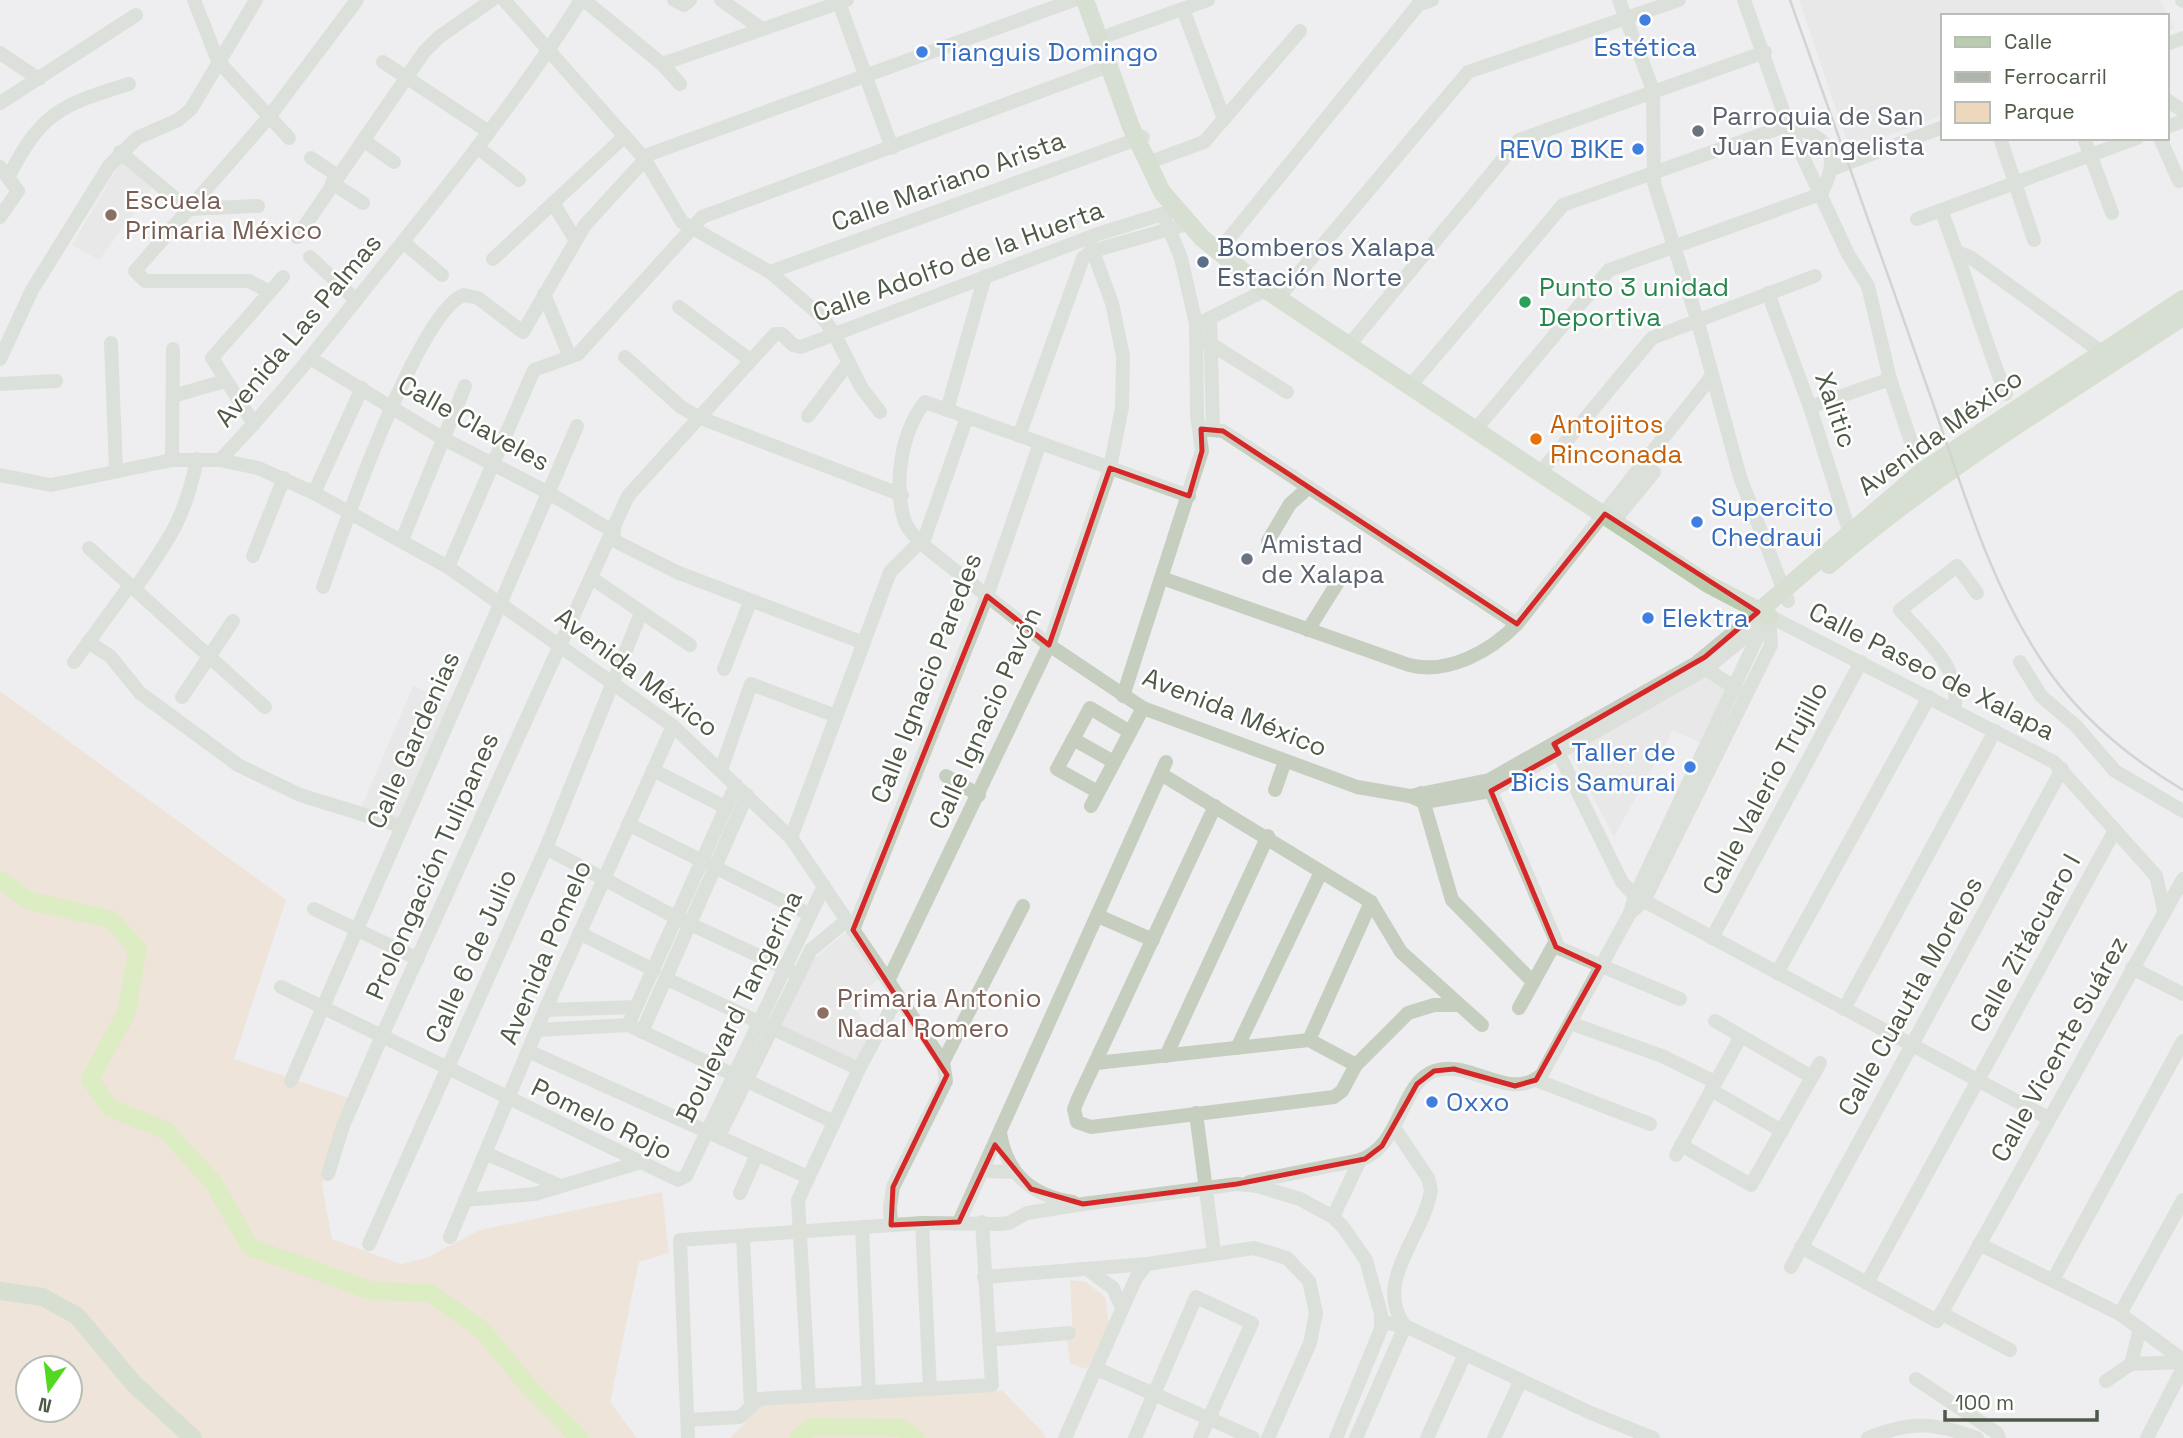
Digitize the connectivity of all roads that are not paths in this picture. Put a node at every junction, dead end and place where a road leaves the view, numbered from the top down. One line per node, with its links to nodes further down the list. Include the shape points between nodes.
1 (194, 0): 26 (street)
2 (256, 0): 26 (street)
3 (357, 0): 37 (street)
4 (492, 0): 31 (street, via 432,43)
5 (504, 0): 23 (street)
6 (583, 0): 23 (street, Avenida Las Palmas); 28 (street)
7 (721, 0): 20 (street)
8 (1074, 0): 30 (street)
9 (1085, 0): 29 (main road)
10 (1096, 0): 22 (main road)
11 (1208, 0): 17 (street)
12 (1432, 0): 83 (street, via 1418,5)
13 (1619, 0): 19 (street)
14 (1679, 0): 19 (street)
15 (1744, 0): 24 (street)
16 (843, 1): 20 (street); 30 (street)
17 (1183, 9): 22 (street); 38 (street)
18 (136, 15): 32 (street)
19 (1626, 18): 35 (street); 94 (street, via 1468,72)
20 (762, 29): 28 (street)
21 (1300, 31): 38 (street, Calle Mariano Arista)
22 (1109, 35): 50 (main road)
23 (549, 51): 41 (street, Avenida Las Palmas); 42 (street)
24 (1765, 52): 35 (street); 39 (street)
25 (0, 53): 32 (street)
26 (218, 61): 37 (street); 52 (street, via 186,115 137,138)
27 (383, 62): 31 (street)
28 (662, 64): 34 (street)
29 (1110, 66): 50 (main road); 51 (street)
30 (865, 74): 51 (street); 54 (street)
31 (407, 78): 41 (street); 44 (street)
32 (38, 79): 36 (street)
33 (129, 84): 58 (street, via 75,101 55,113)
34 (680, 85)
35 (1653, 90): 59 (street); 105 (street, via 1519,139)
36 (0, 103)
37 (269, 117): 43 (street); 68 (street)
38 (1224, 120): 50 (street, Calle Mariano Arista, via 1204,142)
39 (1788, 125): 57 (street, via 1820,139); 59 (street); 64 (street)
40 (1941, 128): 57 (street)
41 (489, 132): 49 (street, Avenida Las Palmas)
42 (625, 136): 54 (street); 65 (street)
43 (289, 138)
44 (363, 140): 56 (street); 60 (street)
45 (2001, 140): 63 (street)
46 (2085, 140): 53 (street)
47 (2132, 140): 53 (street)
48 (2161, 140): 62 (street)
49 (477, 147): 61 (street); 79 (street, Avenida Las Palmas)
50 (1144, 147): 71 (main road); 86 (street, Calle Mariano Arista)
51 (892, 148): 74 (street, via 702,217)
52 (120, 152): 68 (street); 111 (street, via 32,290)
53 (2090, 156): 63 (street); 70 (street)
54 (644, 158): 74 (street, via 677,216); 77 (street)
55 (312, 159): 60 (street)
56 (394, 162)
57 (1832, 169): 64 (street)
58 (4, 173): 72 (street, via 18,191)
59 (1653, 174): 81 (street); 119 (street, via 1563,205)
60 (335, 179): 66 (street); 76 (street)
61 (519, 180)
62 (2179, 181)
63 (2016, 183): 69 (street); 78 (street)
64 (1821, 194): 81 (street); 115 (street, via 1868,286)
65 (553, 203): 77 (street); 85 (street)
66 (363, 204)
67 (258, 206): 68 (street)
68 (188, 209): 91 (street, via 137,265 136,275 152,282 249,281)
69 (1941, 210): 73 (street); 82 (street)
70 (2112, 213)
71 (1175, 216): 75 (street, Calle Adolfo de la Huerta); 80 (street, Calle Adolfo de la Huerta); 83 (main road)
72 (0, 217)
73 (1917, 219)
74 (689, 228): 86 (street); 108 (street, via 578,354)
75 (1169, 228): 80 (street, Calle Adolfo de la Huerta); 101 (street)
76 (297, 237)
77 (575, 239): 93 (street)
78 (2034, 240)
79 (402, 242): 87 (street); 96 (street, Avenida Las Palmas)
80 (1091, 244): 88 (street, Calle Adolfo de la Huerta); 137 (street); 145 (street, Calle Ignacio Pavón, via 1112,303 1123,356 1122,407)
81 (1674, 246): 100 (street); 135 (street, via 1609,270)
82 (1957, 251): 106 (street); 123 (street)
83 (1218, 252): 94 (main road)
84 (310, 257): 96 (street)
85 (493, 259)
86 (770, 272): 102 (street)
87 (442, 275)
88 (985, 276): 102 (street, Calle Adolfo de la Huerta); 127 (street)
89 (1815, 276): 92 (street)
90 (283, 277): 91 (street)
91 (270, 292): 117 (street, via 212,358)
92 (1768, 293): 100 (street); 126 (street, Xalitic)
93 (544, 294): 108 (street); 125 (street, via 523,332 478,298 464,295 454,300 430,330)
94 (1272, 294): 99 (street); 105 (main road)
95 (2183, 299): 136 (main road, Avenida México)
96 (356, 300): 110 (street, Avenida Las Palmas)
97 (679, 307): 112 (street)
98 (2183, 317): 136 (main road, Avenida México)
99 (1210, 318): 101 (street); 103 (street)
100 (1697, 319): 114 (street); 147 (street, via 1652,338)
101 (1196, 324): 103 (street)
102 (834, 333): 112 (street, Calle Adolfo de la Huerta, via 797,347 778,332); 113 (street)
103 (1203, 341): 122 (street); 134 (street)
104 (111, 343): 146 (street)
105 (1349, 345): 119 (main road)
106 (2096, 348)
107 (173, 349): 124 (street)
108 (570, 357): 144 (street, via 534,370)
109 (625, 357): 130 (street)
110 (310, 358): 121 (street, Calle Claveles); 132 (street, Avenida Las Palmas)
111 (0, 359)
112 (750, 360): 130 (street, Calle Adolfo de la Huerta)
113 (849, 362): 128 (street); 129 (street)
114 (1711, 377): 156 (street, via 1644,464 1654,472); 172 (street, via 1744,488)
115 (1890, 380): 126 (street); 140 (street)
116 (56, 381): 118 (street)
117 (225, 381): 124 (street); 132 (street)
118 (0, 384)
119 (1411, 385): 135 (main road)
120 (464, 386): 138 (street)
121 (362, 388): 125 (street, Calle Claveles); 151 (street)
122 (1287, 392)
123 (2006, 394)
124 (173, 396): 142 (street)
125 (393, 407): 138 (street, Calle Claveles); 155 (street)
126 (1810, 407): 158 (street, Xalitic)
127 (947, 410): 131 (street); 153 (street, via 925,402 915,414 904,449)
128 (880, 412)
129 (808, 416)
130 (698, 417): 153 (street); 157 (street, Calle Adolfo de la Huerta, via 632,490)
131 (967, 417): 137 (street); 161 (street)
132 (254, 424): 143 (street, Avenida Las Palmas)
133 (578, 426): 152 (street, Calle Gardenias)
134 (1207, 428): 150 (street, via 1223,431); 154 (street)
135 (1476, 429): 147 (main road)
136 (1999, 430): 158 (main road, Avenida México)
137 (1019, 436): 139 (street)
138 (442, 438): 144 (street, Calle Claveles); 159 (street)
139 (1040, 443): 145 (street); 171 (street, Calle Ignacio Paredes)
140 (1913, 448)
141 (197, 459): 142 (street, Avenida Las Palmas); 143 (street, Avenida Las Palmas); 168 (street, via 178,526)
142 (173, 460): 146 (street, Avenida Las Palmas)
143 (220, 460): 149 (street, Avenida México)
144 (492, 464): 152 (street, Calle Claveles); 164 (street)
145 (1110, 468): 154 (street); 184 (street, Calle Ignacio Pavón)
146 (116, 471): 148 (street, Avenida Las Palmas, via 51,485)
147 (1540, 473): 156 (main road)
148 (0, 475)
149 (284, 478): 151 (street, Avenida México); 163 (street)
150 (1309, 487): 160 (street, via 1290,504); 178 (street)
151 (314, 493): 155 (street, Avenida México)
152 (549, 493): 157 (street, Calle Claveles); 174 (street, Calle Gardenias)
153 (902, 495): 161 (street, via 906,524)
154 (1189, 496): 165 (street)
155 (350, 512): 159 (street, Avenida México); 169 (street)
156 (1610, 518): 176 (main road); 178 (street)
157 (612, 535): 166 (street, Calle Adolfo de la Huerta); 173 (street, Calle Claveles, via 679,573)
158 (1851, 538): 172 (main road, Avenida México)
159 (402, 540): 164 (street, Avenida México)
160 (1268, 541)
161 (922, 544): 171 (street, Avenida México); 181 (street, via 890,572)
162 (89, 548): 168 (street)
163 (253, 556)
164 (448, 567): 174 (street, Avenida México)
165 (1163, 578): 179 (street); 193 (street)
166 (593, 579): 175 (street); 183 (street, Prolongación Tulipanes)
167 (1338, 582): 179 (street)
168 (133, 587): 180 (street); 185 (street)
169 (323, 587)
170 (1977, 593): 198 (street, via 1957,566 1900,610 1953,676 1958,695)
171 (987, 596): 184 (street, Avenida México); 240 (street, Calle Ignacio Paredes)
172 (1785, 596): 176 (main road, Avenida México)
173 (750, 602): 181 (street, Calle Claveles); 189 (street)
174 (502, 603): 183 (street, Avenida México); 222 (street, Calle Gardenias)
175 (641, 613): 182 (street); 191 (street, Calle 6 de Julio)
176 (1761, 618): 187 (street, Calle Paseo de Xalapa); 190 (street, Avenida México); 192 (street, via 1771,645); 204 (street, Avenida México)
177 (233, 621): 185 (street)
178 (1517, 624): 179 (street, via 1489,649 1421,668)
179 (1308, 630)
180 (88, 642): 186 (street); 222 (street, via 110,656 140,693 224,756 300,795)
181 (864, 643): 199 (street)
182 (690, 645)
183 (560, 646): 191 (street, Avenida México); 246 (street, Prolongación Tulipanes)
184 (1049, 646): 193 (street, Avenida México); 215 (street, Calle Ignacio Pavón)
185 (210, 657): 194 (street); 196 (street)
186 (74, 662)
187 (1861, 662): 195 (street, Calle Paseo de Xalapa); 243 (street, Calle Valerio Trujillo)
188 (2020, 662): 220 (street, via 2041,696 2076,726 2115,771)
189 (724, 669)
190 (1706, 669): 192 (street); 204 (street, Avenida México)
191 (611, 684): 200 (street, Avenida México); 226 (street, Calle 6 de Julio)
192 (1739, 691): 232 (street)
193 (1124, 696): 197 (street, Avenida México)
194 (182, 697)
195 (1929, 697): 198 (street, Calle Paseo de Xalapa); 251 (street)
196 (265, 707)
197 (1143, 708): 202 (street); 205 (street, Avenida México)
198 (1954, 710): 201 (street, Calle Paseo de Xalapa)
199 (836, 716): 209 (street, via 751,684); 225 (street)
200 (673, 726): 208 (street, Avenida Pomelo); 209 (street, Avenida México)
201 (1996, 731): 207 (street, Calle Paseo de Xalapa); 264 (street)
202 (1130, 732): 203 (street, via 1090,708); 206 (street)
203 (1073, 739): 206 (street); 213 (street, via 1057,769)
204 (1556, 748): 214 (street, Avenida México); 216 (street, Avenida México, via 1489,780); 232 (street, via 1622,882)
205 (1285, 761): 212 (street); 216 (street, Avenida México, via 1366,790)
206 (1114, 762): 213 (street)
207 (2062, 769): 223 (street, Calle Paseo de Xalapa); 278 (street, Calle Cuautla Morelos)
208 (653, 770): 219 (street); 221 (street, Avenida Pomelo)
209 (721, 770): 211 (street, Avenida México)
210 (946, 776): 215 (street)
211 (741, 790): 219 (street); 225 (street, Avenida México); 227 (street)
212 (1275, 790)
213 (1098, 792): 217 (street)
214 (1491, 792): 216 (street, Avenida México); 245 (street, via 1555,936)
215 (979, 795): 254 (street, Calle Ignacio Pavón)
216 (1418, 797): 255 (street, via 1452,900)
217 (1091, 806)
218 (1215, 806): 224 (street); 238 (street, via 1164,768); 244 (street)
219 (725, 807): 227 (street)
220 (2183, 811)
221 (628, 824): 227 (street); 229 (street, Avenida Pomelo)
222 (401, 826): 241 (street, Calle Gardenias)
223 (2115, 830): 236 (street, Calle Paseo de Xalapa, via 2156,876); 291 (street, Calle Zitácuaro I)
224 (1268, 836): 228 (street); 281 (street)
225 (790, 838): 231 (street, Avenida México)
226 (546, 848): 229 (street); 287 (street, Calle 6 de Julio)
227 (707, 865): 237 (street); 239 (street)
228 (1321, 872): 233 (street); 279 (street)
229 (604, 877): 239 (street); 242 (street, Avenida Pomelo)
230 (2183, 879): 236 (street, Calle Vicente Suárez)
231 (824, 886): 237 (street, Boulevard Tangerina); 240 (street, Avenida México)
232 (1639, 898): 243 (street); 248 (street)
233 (1371, 902): 260 (street, via 1401,952); 276 (street)
234 (1023, 906): 285 (street)
235 (314, 909): 241 (street)
236 (2164, 910): 249 (street, Calle Vicente Suárez)
237 (809, 914): 247 (street, Boulevard Tangerina)
238 (1098, 916): 244 (street); 303 (street)
239 (684, 921): 247 (street); 250 (street); 253 (street)
240 (850, 925): 252 (street, Boulevard Tangerina, via 811,950); 254 (street, Avenida México)
241 (355, 929): 246 (street); 262 (street, Calle Gardenias)
242 (579, 933): 250 (street); 265 (street, Avenida Pomelo)
243 (1712, 938): 251 (street)
244 (1153, 940): 282 (street)
245 (1554, 946): 248 (street); 255 (street)
246 (418, 959): 275 (street, Prolongación Tulipanes)
247 (783, 967): 252 (street); 266 (street, Boulevard Tangerina)
248 (1599, 967): 259 (street); 268 (street)
249 (2132, 968): 257 (street); 297 (street, Calle Vicente Suárez)
250 (654, 970): 261 (street)
251 (1777, 973): 264 (street)
252 (798, 974): 271 (street, Boulevard Tangerina)
253 (667, 979): 266 (street); 273 (street)
254 (888, 981): 258 (street, Avenida México)
255 (1533, 982): 263 (street)
256 (281, 987): 262 (street, Pomelo Rojo)
257 (2183, 994)
258 (898, 996): 285 (street, Avenida México); 286 (street)
259 (1680, 999)
260 (1459, 1005): 270 (street); 284 (street, via 1434,1005 1408,1013)
261 (636, 1007): 265 (street); 269 (street)
262 (322, 1008): 275 (street, Pomelo Rojo); 292 (street, Calle Gardenias)
263 (1519, 1008)
264 (1844, 1009): 278 (street)
265 (545, 1010): 272 (street, Avenida Pomelo)
266 (759, 1021): 271 (street); 288 (street, Boulevard Tangerina)
267 (1715, 1021): 274 (street)
268 (1570, 1023): 290 (street); 294 (street, via 1662,1056)
269 (628, 1025): 272 (street); 273 (street)
270 (1482, 1025)
271 (774, 1027): 286 (street); 293 (street, Boulevard Tangerina)
272 (537, 1030): 280 (street, Avenida Pomelo)
273 (642, 1032): 288 (street)
274 (1741, 1036): 289 (street); 294 (street)
275 (382, 1038): 287 (street, Pomelo Rojo); 310 (street, Prolongación Tulipanes)
276 (1309, 1040): 279 (street); 284 (street)
277 (2183, 1041): 340 (street)
278 (1912, 1045): 291 (street); 333 (street, Calle Cuautla Morelos)
279 (1237, 1048): 281 (street)
280 (528, 1051): 295 (street, Avenida Pomelo); 302 (street)
281 (1166, 1056): 282 (street)
282 (1096, 1063): 296 (street, via 1074,1109 1083,1126)
283 (1820, 1063): 289 (street)
284 (1356, 1065): 296 (street, via 1334,1097)
285 (945, 1068): 326 (street, via 893,1187)
286 (859, 1069): 298 (street)
287 (446, 1070): 295 (street, Pomelo Rojo); 331 (street, Calle 6 de Julio)
288 (732, 1075): 293 (street); 302 (street, Boulevard Tangerina)
289 (1812, 1077): 301 (street)
290 (1536, 1080): 299 (street); 300 (street, via 1516,1086 1454,1069 1434,1071 1418,1084)
291 (1978, 1080): 297 (street); 342 (street, Calle Zitácuaro I)
292 (291, 1081)
293 (747, 1082): 298 (street); 302 (street, Boulevard Tangerina)
294 (1713, 1086): 301 (street); 301 (street, via 1678,1150 1751,1185)
295 (507, 1100): 304 (street, Avenida Pomelo); 307 (street, Pomelo Rojo)
296 (1196, 1113): 315 (street)
297 (2048, 1118): 332 (street, Calle Vicente Suárez)
298 (834, 1122): 311 (street)
299 (1650, 1124)
300 (1395, 1129): 306 (street, via 1376,1151); 339 (street, via 1428,1178 1431,1190)
301 (1782, 1131)
302 (713, 1133): 305 (street); 312 (street, Boulevard Tangerina, via 686,1176)
303 (1000, 1133): 308 (street); 309 (street, via 1005,1157)
304 (485, 1153): 314 (street); 318 (street, Avenida Pomelo)
305 (757, 1154): 311 (street); 317 (street)
306 (1360, 1160): 313 (street); 322 (street)
307 (638, 1163): 312 (street, Pomelo Rojo); 314 (street)
308 (983, 1171): 309 (street); 323 (street)
309 (1015, 1172): 316 (street)
310 (328, 1174)
311 (808, 1177): 328 (street, via 798,1200)
312 (678, 1180)
313 (1237, 1184): 315 (street); 322 (street, via 1276,1190)
314 (558, 1185): 318 (street, via 535,1194)
315 (1206, 1188): 320 (street); 334 (street)
316 (1031, 1189): 320 (street); 321 (street)
317 (740, 1193)
318 (465, 1200): 330 (street, Avenida Pomelo)
319 (2183, 1200): 345 (street)
320 (1083, 1204): 321 (street)
321 (1027, 1213): 324 (street, via 1009,1223)
322 (1333, 1217): 341 (street, via 1356,1243)
323 (959, 1222): 324 (street); 325 (street)
324 (982, 1222): 338 (street)
325 (922, 1223): 326 (street); 361 (street)
326 (891, 1225): 327 (street)
327 (862, 1227): 328 (street); 362 (street)
328 (798, 1232): 329 (street); 364 (street)
329 (743, 1236): 365 (street); 367 (street, via 680,1240)
330 (450, 1237)
331 (369, 1244)
332 (1979, 1244): 340 (street); 346 (street, Calle Vicente Suárez)
333 (1801, 1247): 336 (street, Calle Cuautla Morelos); 342 (street)
334 (1214, 1252): 335 (street); 374 (street, via 1272,1251 1297,1267 1315,1298 1310,1343)
335 (1147, 1264): 337 (street); 344 (street)
336 (1791, 1267)
337 (1086, 1269): 338 (street); 344 (street, via 1106,1280)
338 (984, 1277): 351 (street)
339 (1396, 1277): 341 (street); 348 (street, via 1393,1305)
340 (2053, 1280): 345 (street)
341 (1374, 1283): 347 (street)
342 (1867, 1283): 346 (street)
343 (0, 1291): 368 (main road, via 43,1297 77,1316 134,1384)
344 (1122, 1308): 357 (street)
345 (2120, 1314): 349 (street)
346 (1939, 1317): 352 (street)
347 (1382, 1322): 348 (street); 375 (street)
348 (1405, 1326): 353 (street); 376 (street)
349 (2140, 1328): 354 (street); 355 (street)
350 (1069, 1333): 351 (street)
351 (989, 1340): 361 (street, via 992,1385)
352 (2010, 1350)
353 (1465, 1354): 359 (street); 377 (street)
354 (2183, 1361): 355 (street)
355 (2131, 1364): 360 (street)
356 (2183, 1368): 383 (street)
357 (1097, 1369): 363 (street); 370 (street)
358 (1916, 1379): 382 (street)
359 (1521, 1380): 378 (street); 379 (street)
360 (2106, 1381)
361 (930, 1389): 362 (street)
362 (869, 1393): 364 (street)
363 (1154, 1394): 366 (street); 366 (street, via 1196,1297 1252,1323); 371 (street)
364 (809, 1395): 365 (street, via 760,1399)
365 (751, 1406): 367 (street, via 740,1417)
366 (1209, 1418): 372 (street); 373 (street)
367 (688, 1420): 369 (street)
368 (193, 1438)
369 (688, 1438)
370 (1065, 1438)
371 (1135, 1438)
372 (1200, 1438)
373 (1252, 1438)
374 (1268, 1438)
375 (1336, 1438)
376 (1356, 1438)
377 (1427, 1438)
378 (1494, 1438)
379 (1653, 1438)
380 (1868, 1438): 381 (street, via 1916,1424)
381 (1977, 1438)
382 (1999, 1438)
383 (2147, 1438)

